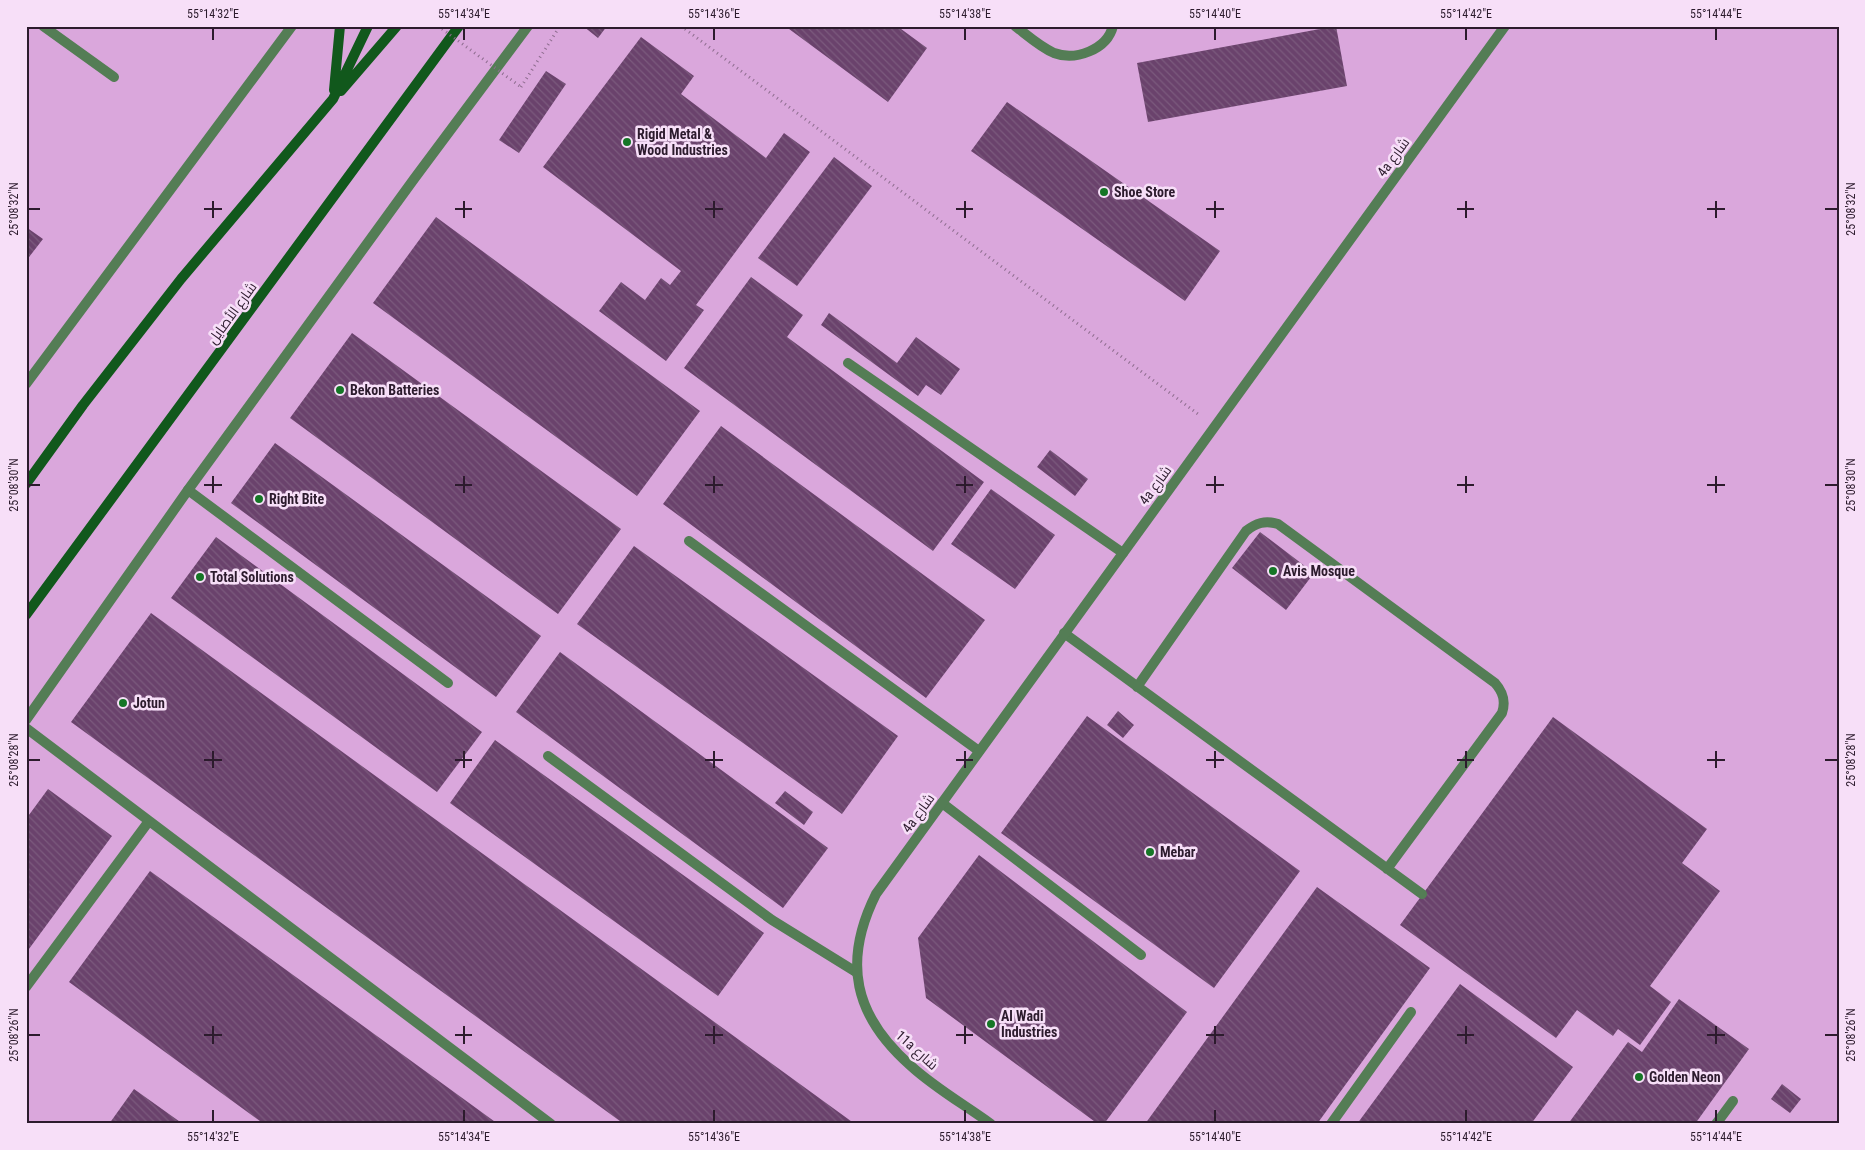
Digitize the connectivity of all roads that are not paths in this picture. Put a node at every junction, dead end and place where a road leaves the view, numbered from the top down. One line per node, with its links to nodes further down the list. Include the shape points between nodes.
1 (43, 26): 11 (street)
2 (292, 26): 14 (street)
3 (340, 26): 12 (main road)
4 (368, 26): 12 (main road)
5 (397, 26): 12 (main road)
6 (459, 26): 19 (main road, شارع الأصايل)
7 (528, 26): 16 (street)
8 (1015, 26): 9 (street, via 1044,48 1069,55 1095,49 1106,40)
9 (1113, 26)
10 (1505, 26): 18 (street, 4a شارع)
11 (114, 77)
12 (334, 100): 15 (main road, via 181,279)
13 (848, 364): 18 (street)
14 (26, 384)
15 (26, 484)
16 (188, 490): 21 (street); 23 (street)
17 (689, 541): 25 (street)
18 (1123, 553): 20 (street, 4a شارع)
19 (26, 615)
20 (1064, 634): 22 (street); 25 (street, 4a شارع)
21 (448, 683)
22 (1137, 687): 29 (street); 29 (street, via 1246,531 1263,522 1278,524 1494,683 1504,697 1502,713)
23 (26, 720)
24 (26, 728): 28 (street)
25 (979, 751): 27 (street, 4a شارع)
26 (548, 756): 32 (street, via 772,920)
27 (942, 803): 31 (street); 32 (street, 4a شارع, via 866,912 856,952)
28 (149, 821): 33 (street); 36 (street)
29 (1387, 869): 30 (street)
30 (1422, 894)
31 (1142, 955)
32 (856, 972): 37 (street, 11a شارع, via 870,1015 896,1052)
33 (26, 987)
34 (1411, 1012): 38 (street)
35 (1733, 1101): 39 (street)
36 (551, 1124)
37 (991, 1124)
38 (1332, 1124)
39 (1716, 1124)

